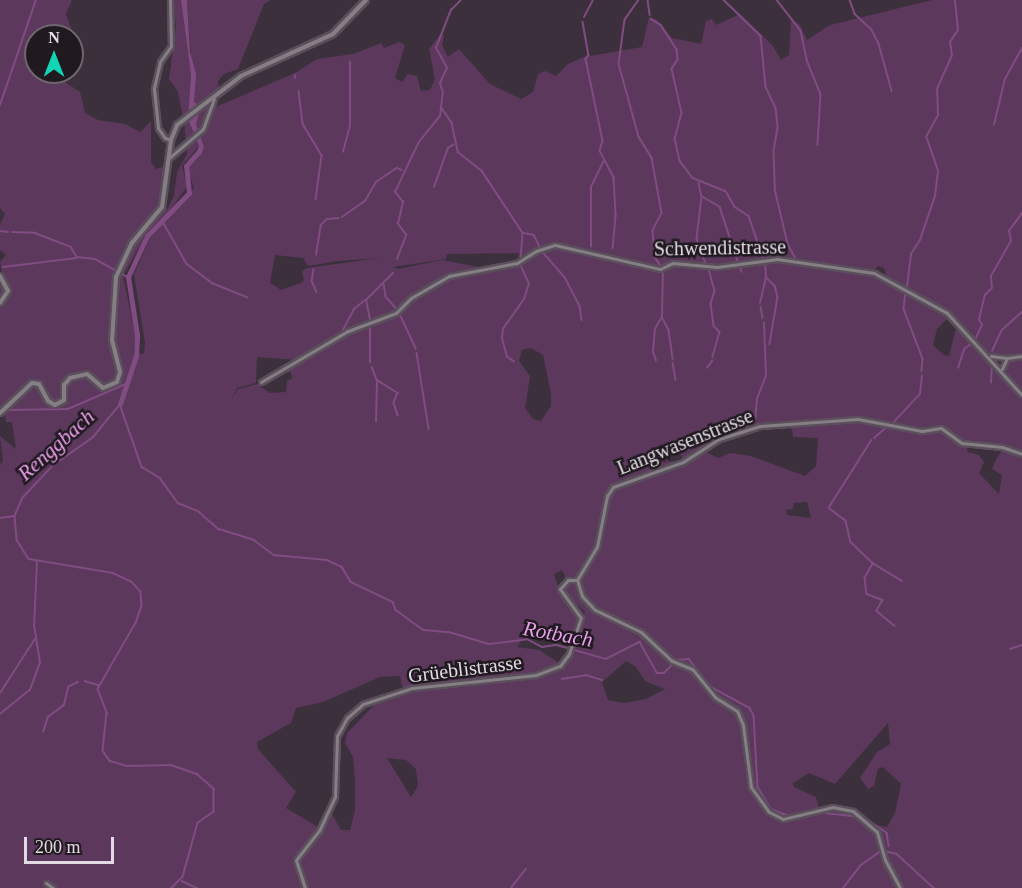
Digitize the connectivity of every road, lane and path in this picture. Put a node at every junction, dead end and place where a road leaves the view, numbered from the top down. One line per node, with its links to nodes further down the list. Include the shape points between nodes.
1 (170, 0): 4 (street, via 171,46 160,62 154,89 158,128)
2 (366, 0): 3 (street, via 333,34 241,76)
3 (214, 99): 4 (street, via 184,119); 5 (street, via 200,132)
4 (171, 140): 5 (street)
5 (169, 158): 14 (street, via 161,211 132,243 118,271 112,344 120,372 117,382 103,388 87,374 70,378 64,385 63,401 56,405 48,401 39,384 32,383)
6 (0, 276): 7 (street, via 8,291)
7 (0, 303)
8 (989, 356): 10 (street); 11 (street, Schwendistrasse); 12 (street, Schwendistrasse, via 946,313 874,273 777,259 717,267 673,263 660,269 555,245 517,263 449,276 411,298 396,313 348,331)
9 (1022, 356): 10 (street)
10 (1007, 358): 11 (street)
11 (1002, 369): 13 (street)
12 (261, 382)
13 (1022, 395)
14 (0, 413)
15 (1022, 454): 16 (street, Langwasenstrasse, via 1002,447 962,443 941,428 922,431 858,419 760,426 719,439 683,462 613,487 607,496 597,547)
16 (577, 580): 19 (street, Grüeblistrasse, via 568,580 560,590 581,618 570,652 560,666 546,673 412,688 368,702 351,713 337,736 335,797 319,831 296,860); 20 (street, via 582,596 602,615 641,632 672,661 692,669 715,697 740,714 751,787 769,812 783,819 832,807 848,809 877,831)
17 (46, 883): 18 (street)
18 (53, 888)
19 (305, 888)
20 (900, 888)

